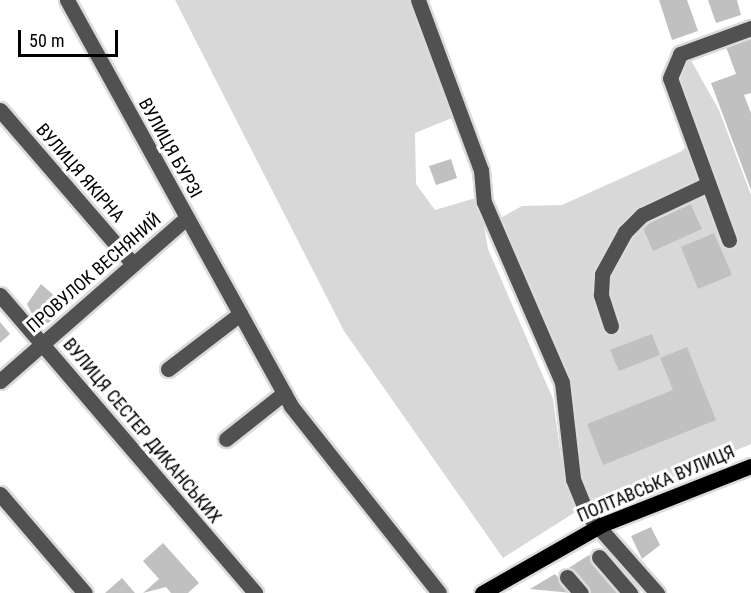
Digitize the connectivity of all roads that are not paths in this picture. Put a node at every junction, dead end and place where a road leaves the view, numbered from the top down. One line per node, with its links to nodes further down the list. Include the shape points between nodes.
1 (67, 0): 6 (street, ВУЛИЦЯ БУРЗІ)
2 (418, 0): 19 (street, via 481,170 484,202 562,382 573,479 587,514)
3 (751, 28): 5 (street, via 692,48 672,64 669,78)
4 (0, 110): 8 (street, ВУЛИЦЯ ЯКІРНА)
5 (708, 184): 7 (street); 11 (street, via 642,215 625,232 602,274 601,295)
6 (186, 218): 8 (street, ПРОВУЛОК ВЕСНЯНИЙ); 10 (street, ВУЛИЦЯ БУРЗІ)
7 (729, 240)
8 (131, 262): 12 (street, ПРОВУЛОК ВЕСНЯНИЙ)
9 (0, 295): 12 (street, ВУЛИЦЯ СЕСТЕР ДИКАНСЬКИХ)
10 (240, 314): 13 (street); 15 (street, ВУЛИЦЯ БУРЗІ)
11 (611, 326)
12 (43, 344): 14 (street, ПРОВУЛОК ВЕСНЯНИЙ); 25 (street, ВУЛИЦЯ СЕСТЕР ДИКАНСЬКИХ)
13 (168, 369)
14 (0, 381)
15 (284, 393): 16 (street); 26 (street, ВУЛИЦЯ БУРЗІ)
16 (226, 439)
17 (750, 470): 19 (main road, ПОЛТАВСЬКА ВУЛИЦЯ)
18 (0, 494): 24 (street)
19 (601, 525): 22 (street); 23 (main road, ПОЛТАВСЬКА ВУЛИЦЯ)
20 (599, 557): 28 (street)
21 (567, 577): 27 (street)
22 (650, 591)
23 (485, 592)
24 (86, 593)
25 (255, 593)
26 (438, 593)
27 (581, 593)
28 (630, 593)

